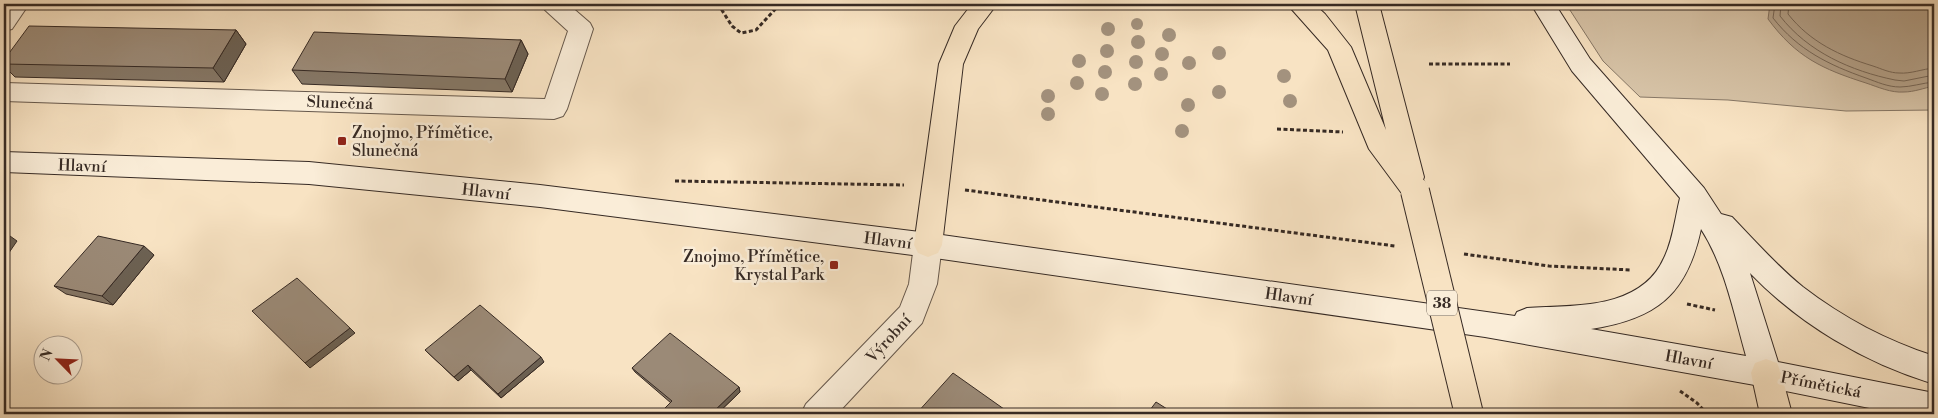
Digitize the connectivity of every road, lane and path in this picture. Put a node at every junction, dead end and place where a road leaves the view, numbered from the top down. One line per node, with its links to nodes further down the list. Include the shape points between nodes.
1 (17, 4): 9 (main road)
2 (553, 4): 12 (main road, Slunečná, via 581,29 554,109)
3 (718, 4): 4 (path, via 740,33 756,30)
4 (780, 4)
5 (985, 4): 17 (main road, via 967,26 951,64)
6 (1299, 4): 18 (main road, via 1339,47 1378,142)
7 (1367, 4): 18 (main road, 38)
8 (1543, 4): 19 (main road, via 1581,64)
9 (4, 23)
10 (1429, 64): 11 (path)
11 (1510, 64)
12 (5, 92)
13 (1276, 129): 14 (path)
14 (1344, 132)
15 (4, 162): 20 (main road, Hlavní, via 309,173 540,196)
16 (670, 181): 17 (path)
17 (936, 187): 20 (main road); 21 (path)
18 (1414, 189): 30 (main road, 38, bridge)
19 (1694, 196): 23 (main road, via 1678,259); 24 (main road, via 1720,234); 26 (main road, via 1769,274 1812,310 1882,350)
20 (928, 245): 25 (main road, Hlavní); 29 (main road, Výrobní, via 923,284 912,314)
21 (1401, 246)
22 (1460, 254): 23 (path, via 1549,266 1640,270)
23 (1662, 286): 24 (path, via 1691,306); 25 (main road, via 1645,300 1603,315)
24 (1750, 318): 27 (main road)
25 (1486, 324): 27 (main road, Hlavní)
26 (1934, 370)
27 (1766, 373): 28 (main road, Přímětická); 31 (main road)
28 (1934, 407)
29 (817, 414)
30 (1469, 414)
31 (1776, 414)

